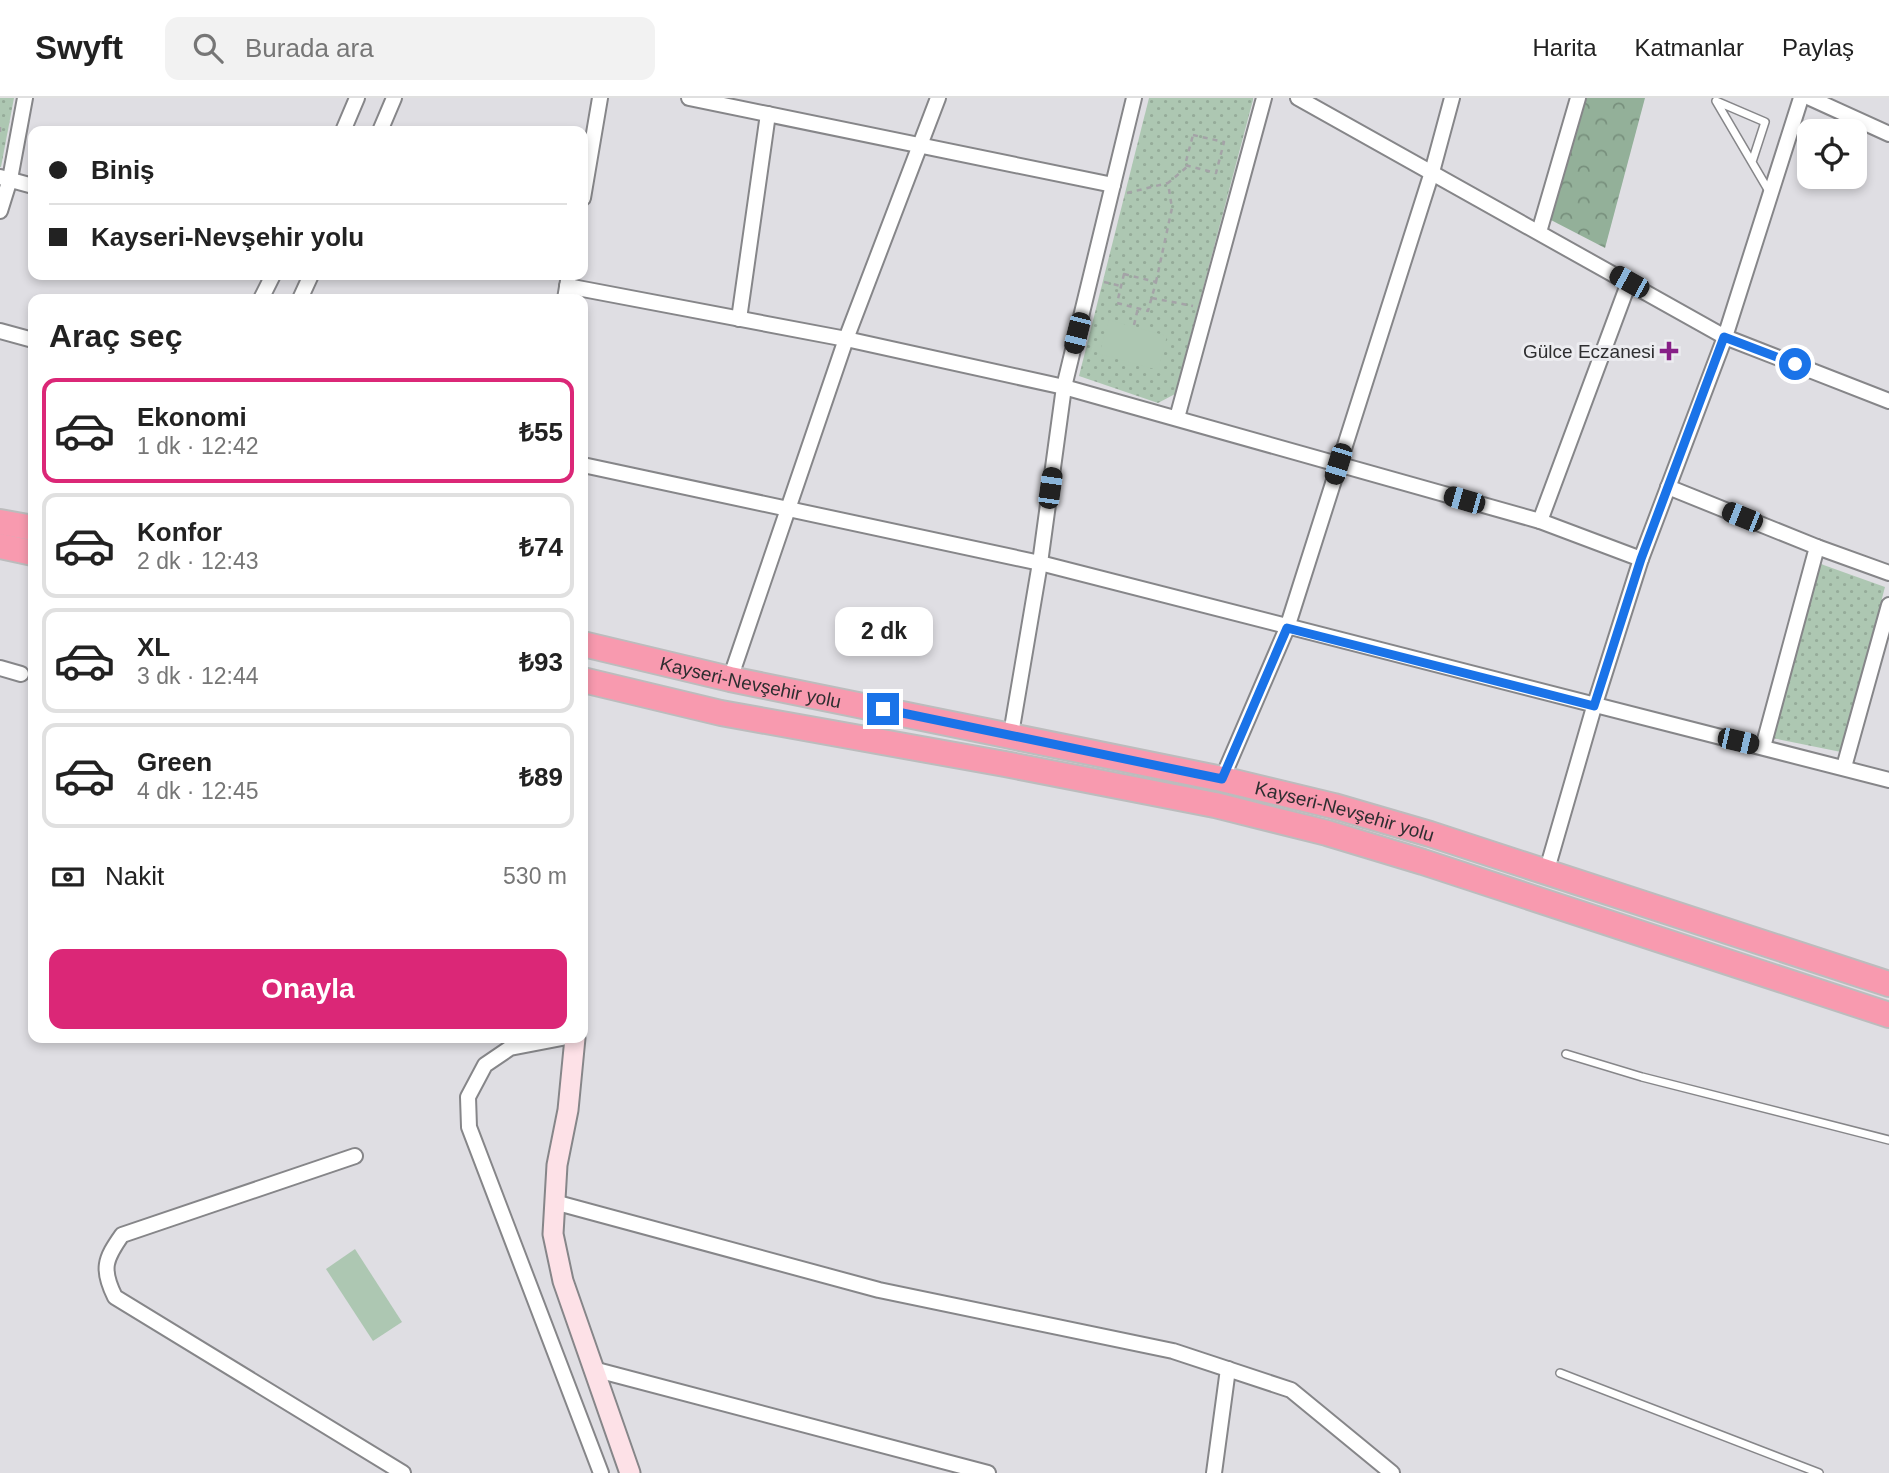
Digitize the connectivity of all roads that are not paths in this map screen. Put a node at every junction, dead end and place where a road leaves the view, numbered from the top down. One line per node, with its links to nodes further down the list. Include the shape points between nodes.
1 (25, 98): 22 (street)
2 (357, 98): 15 (street)
3 (394, 98): 16 (street)
4 (600, 98): 20 (street)
5 (689, 98): 14 (street)
6 (938, 98): 18 (street)
7 (1134, 98): 24 (street)
8 (1264, 98): 37 (street)
9 (1298, 98): 21 (street)
10 (1452, 98): 21 (street)
11 (1578, 98): 27 (street)
12 (1801, 98): 25 (street)
13 (1810, 98): 17 (street)
14 (768, 114): 18 (street); 30 (street)
15 (345, 126)
16 (382, 126)
17 (1889, 134)
18 (921, 144): 24 (street); 34 (street)
19 (1752, 162): 19 (lane, via 1722,111 1716,101 1765,122); 25 (lane)
20 (588, 169)
21 (1432, 172): 27 (street); 38 (street)
22 (5, 178): 23 (street); 26 (street)
23 (28, 185)
24 (1112, 191): 35 (street)
25 (1770, 194): 32 (street)
26 (0, 211)
27 (1539, 232): 28 (street)
28 (1629, 282): 32 (street); 43 (street)
29 (567, 287): 30 (street)
30 (739, 319): 34 (street)
31 (0, 331): 33 (street)
32 (1724, 337): 36 (street); 40 (street)
33 (28, 339)
34 (846, 339): 35 (street); 41 (street)
35 (1064, 387): 37 (street); 49 (street)
36 (1889, 401)
37 (1177, 418): 38 (street)
38 (1338, 464): 43 (street); 52 (street)
39 (588, 466): 41 (street)
40 (1668, 487): 46 (street); 48 (street)
41 (788, 510): 49 (street); 56 (street)
42 (0, 522): 44 (highway)
43 (1540, 522): 48 (street)
44 (28, 527)
45 (0, 546): 47 (highway)
46 (1817, 547): 50 (street); 60 (street)
47 (28, 552)
48 (1641, 559): 58 (street)
49 (1040, 563): 52 (street); 59 (street)
50 (1889, 573)
51 (1889, 605): 61 (street)
52 (1287, 628): 58 (street); 62 (street)
53 (588, 646): 56 (highway, Kayseri-Nevşehir yolu)
54 (0, 668): 55 (street)
55 (21, 674)
56 (730, 679): 59 (highway, Kayseri-Nevşehir yolu)
57 (588, 681): 66 (highway, Kayseri-Nevşehir yolu, via 721,713 1215,805 1327,833)
58 (1594, 706): 60 (street); 64 (street)
59 (1010, 734): 62 (highway, Kayseri-Nevşehir yolu)
60 (1763, 747): 61 (street)
61 (1844, 767): 63 (street)
62 (1222, 779): 64 (highway, Kayseri-Nevşehir yolu, via 1406,827)
63 (1889, 780)
64 (1546, 873): 65 (highway, Kayseri-Nevşehir yolu)
65 (1889, 985)
66 (1889, 1015)
67 (536, 1043): 77 (street, via 510,1048 485,1065 468,1097 469,1127)
68 (575, 1043): 72 (street)
69 (1566, 1054): 70 (lane)
70 (1889, 1140)
71 (355, 1156): 76 (street, via 122,1235 107,1256 107,1280 115,1297)
72 (554, 1202): 73 (street, via 556,1259); 74 (street, via 879,1290 1172,1351)
73 (593, 1369): 78 (street); 79 (street)
74 (1228, 1369): 80 (street); 81 (street, via 1291,1390)
75 (1560, 1373): 82 (lane)
76 (403, 1473)
77 (601, 1473)
78 (630, 1473)
79 (988, 1473)
80 (1214, 1473)
81 (1392, 1473)
82 (1819, 1473)

